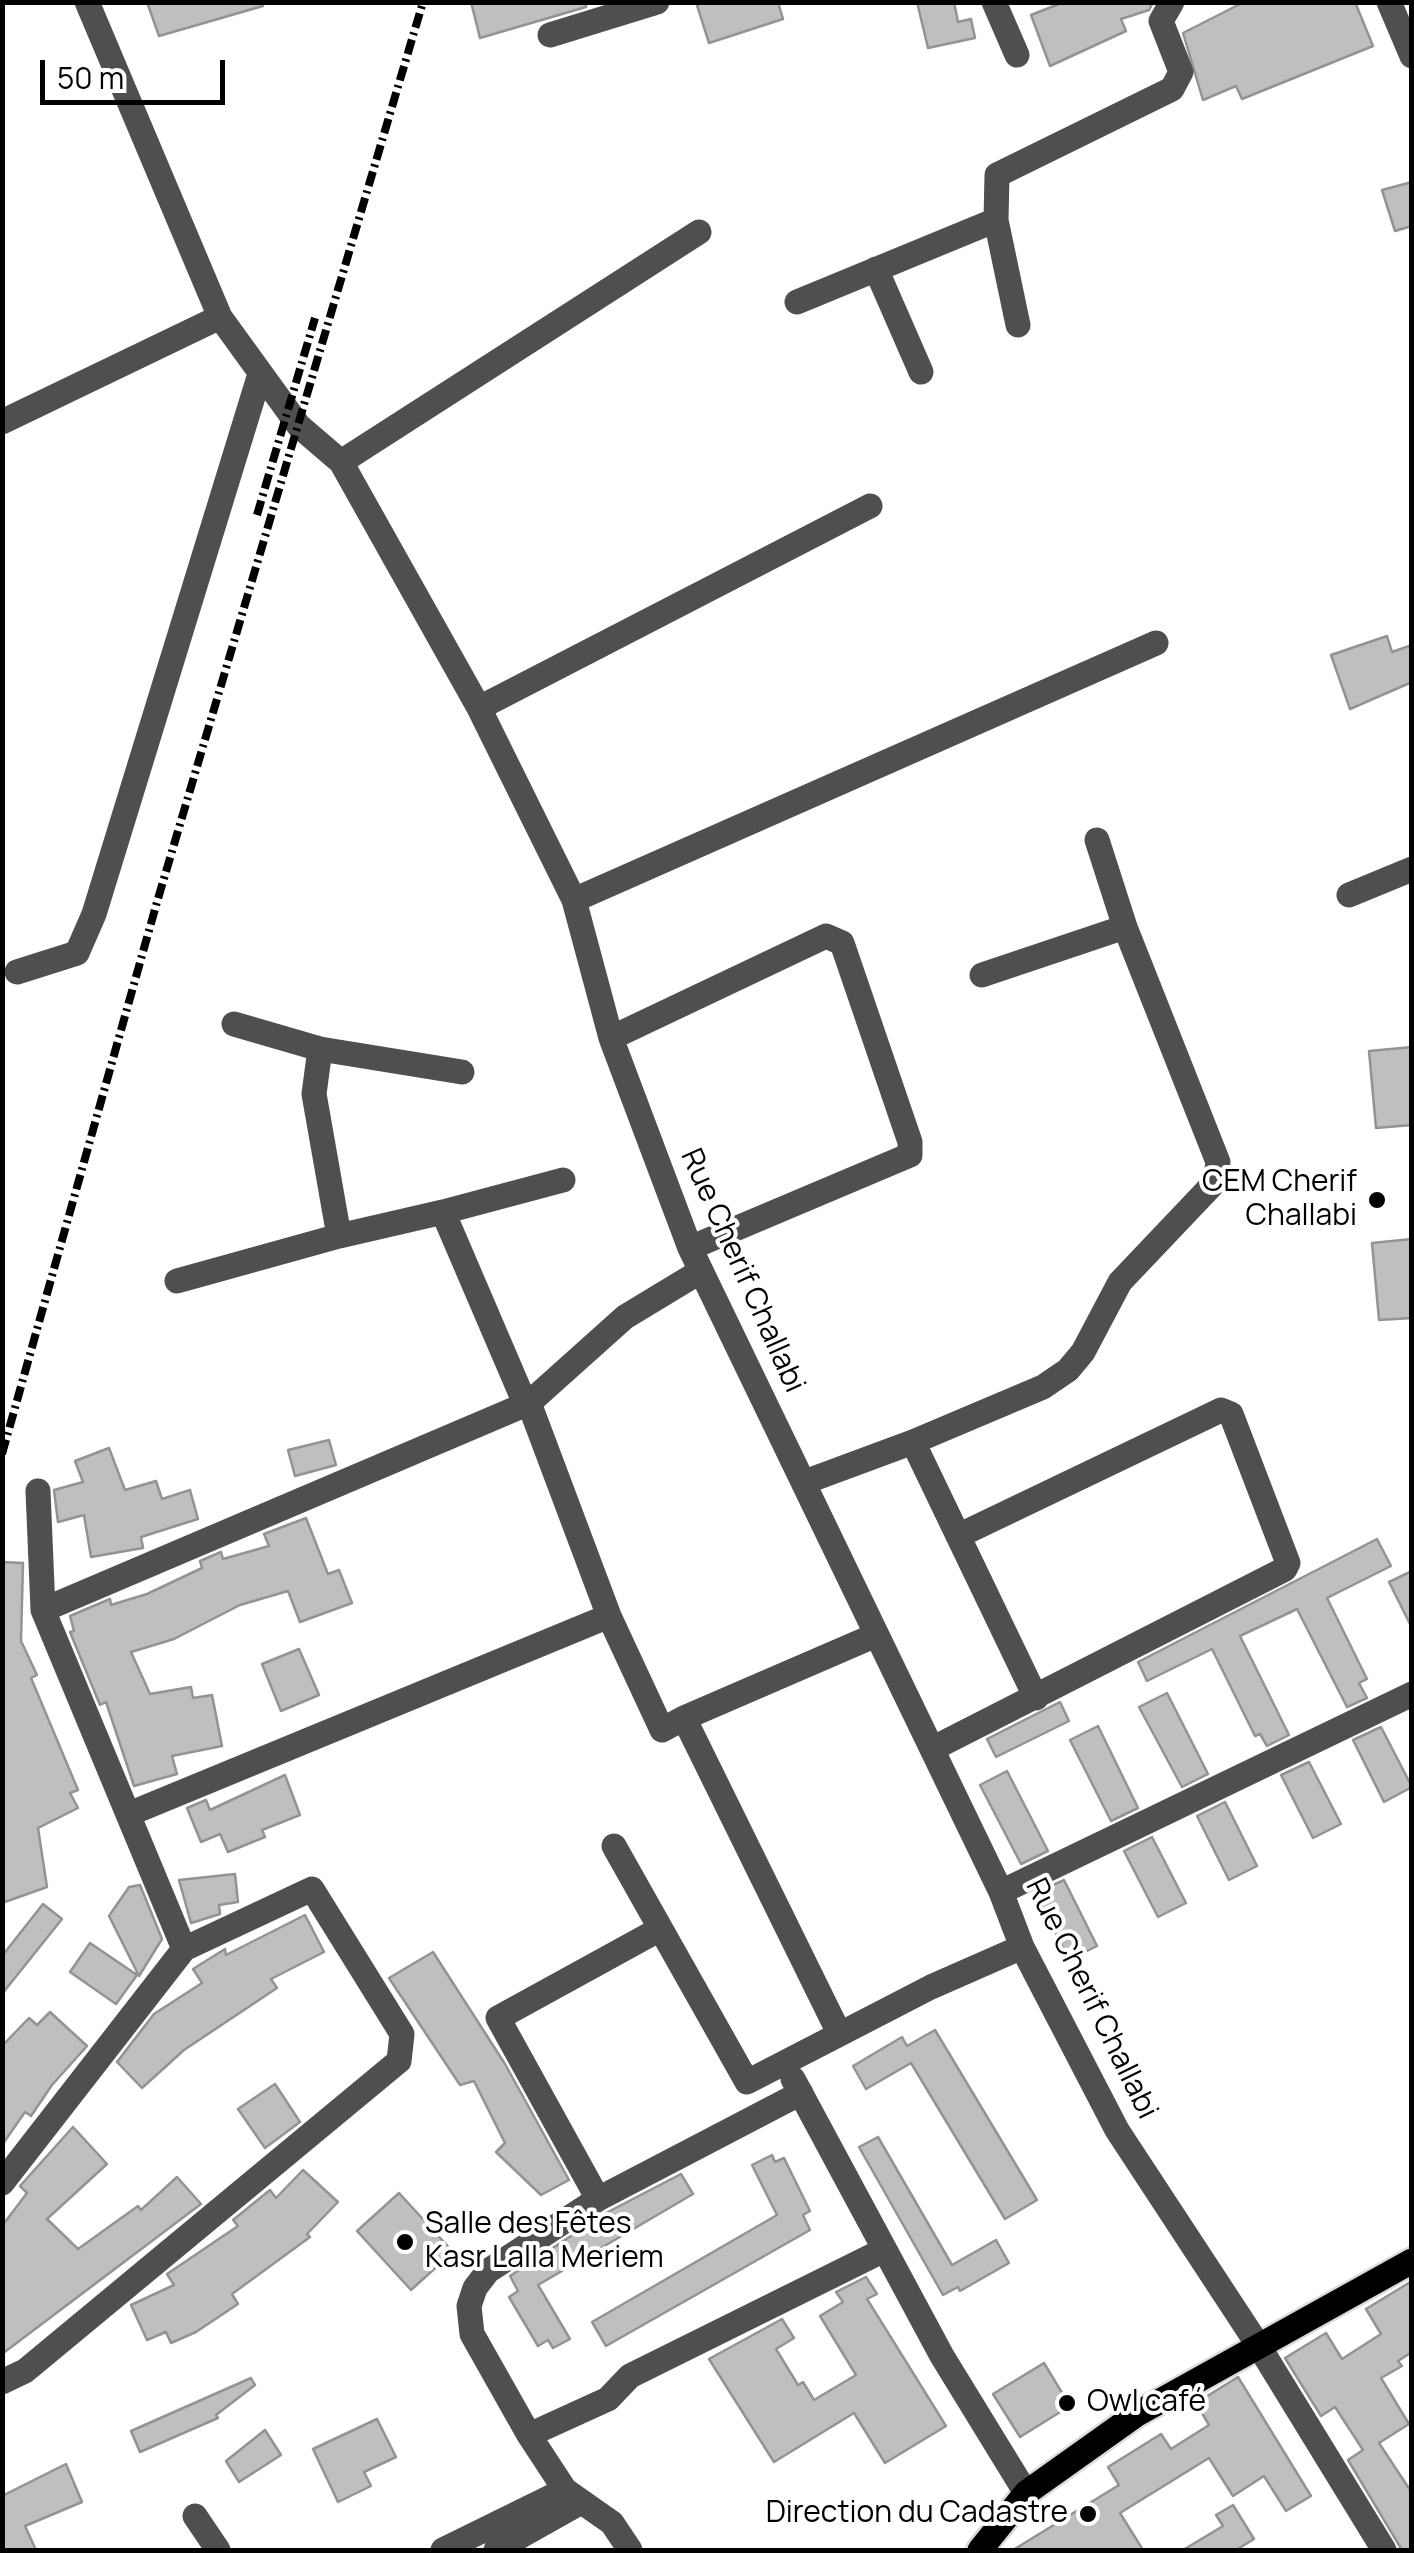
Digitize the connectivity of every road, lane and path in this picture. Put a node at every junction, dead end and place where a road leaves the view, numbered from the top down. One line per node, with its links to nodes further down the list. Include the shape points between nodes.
1 (87, 2): 13 (street, Rue Cherif Challabi)
2 (657, 2): 6 (street)
3 (994, 2): 8 (street)
4 (1172, 2): 9 (street, via 1161,22 1181,72 1178,83 996,175)
5 (1389, 2): 7 (street)
6 (550, 34)
7 (1410, 51)
8 (1017, 55)
9 (996, 220): 11 (street); 14 (street)
10 (699, 232): 18 (street)
11 (876, 269): 12 (street); 15 (street)
12 (796, 302)
13 (220, 317): 16 (street, Rue Cherif Challabi); 17 (street)
14 (1018, 325)
15 (921, 372)
16 (260, 374): 18 (street, Rue Cherif Challabi, via 299,426); 27 (street, via 94,914 76,953)
17 (2, 422)
18 (341, 462): 21 (street, Rue Cherif Challabi)
19 (870, 506): 21 (street)
20 (1156, 643): 25 (street)
21 (479, 708): 25 (street, Rue Cherif Challabi)
22 (1097, 840): 26 (street)
23 (1412, 869): 24 (street)
24 (1348, 895)
25 (574, 900): 30 (street, Rue Cherif Challabi)
26 (1125, 927): 28 (street); 39 (street, via 1218,1162 1215,1182 1120,1282 1068,1370)
27 (17, 972)
28 (982, 975)
29 (234, 1024): 31 (street)
30 (611, 1038): 36 (street, Rue Cherif Challabi); 36 (street, via 826,936 842,942 910,1155)
31 (320, 1049): 32 (street); 35 (street, via 314,1094)
32 (462, 1072)
33 (563, 1180): 34 (street)
34 (444, 1212): 35 (street); 38 (street)
35 (339, 1236): 37 (street)
36 (695, 1260): 38 (street); 40 (street, Rue Cherif Challabi)
37 (177, 1281)
38 (529, 1403): 43 (street); 44 (street)
39 (912, 1442): 40 (street); 42 (street)
40 (805, 1482): 45 (street, Rue Cherif Challabi)
41 (38, 1491): 43 (street)
42 (958, 1536): 47 (street); 47 (street, via 1214,1411 1230,1414 1287,1551 1286,1569)
43 (44, 1610): 50 (street)
44 (609, 1616): 48 (street, via 662,1730); 50 (street)
45 (876, 1635): 48 (street); 49 (street, Rue Cherif Challabi)
46 (1412, 1694): 52 (street)
47 (1036, 1698): 49 (street)
48 (684, 1718): 56 (street)
49 (932, 1749): 52 (street, Rue Cherif Challabi)
50 (130, 1814): 55 (street)
51 (614, 1846): 53 (street)
52 (1001, 1892): 54 (street, Rue Cherif Challabi)
53 (660, 1929): 57 (street, via 746,2082); 60 (street, via 498,2018)
54 (1022, 1947): 56 (street); 63 (street, Rue Cherif Challabi, via 1117,2130)
55 (184, 1949): 59 (street); 64 (street, via 312,1889 402,2034 399,2061 25,2371)
56 (838, 2033): 57 (street)
57 (784, 2063): 58 (street)
58 (801, 2094): 60 (street); 61 (street)
59 (2, 2183)
60 (598, 2200): 65 (street, via 488,2272 468,2306 472,2334)
61 (884, 2250): 65 (street, via 630,2376 608,2399); 66 (street)
62 (1412, 2261): 63 (main road)
63 (1260, 2348): 66 (main road, via 1137,2414); 74 (street, Rue Cherif Challabi)
64 (2, 2382)
65 (529, 2435): 67 (street)
66 (1026, 2493): 73 (main road)
67 (573, 2496): 70 (street); 71 (street); 72 (street, via 612,2523)
68 (194, 2516): 69 (street)
69 (218, 2550)
70 (443, 2550)
71 (496, 2550)
72 (630, 2550)
73 (980, 2550)
74 (1384, 2550)

